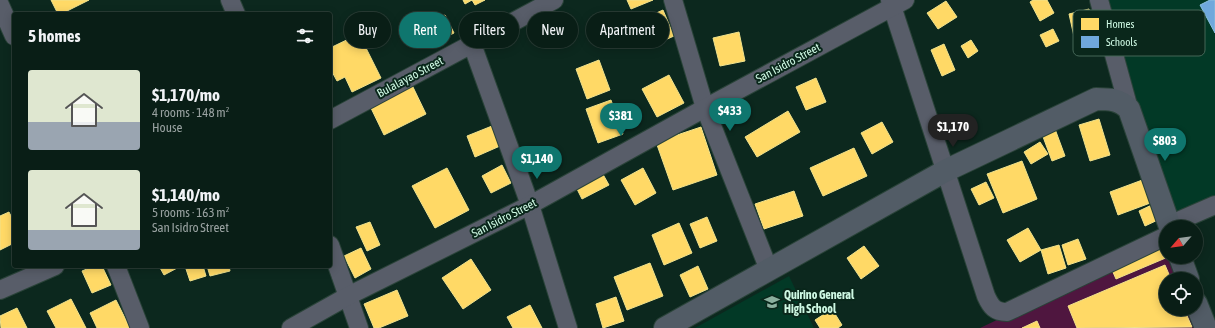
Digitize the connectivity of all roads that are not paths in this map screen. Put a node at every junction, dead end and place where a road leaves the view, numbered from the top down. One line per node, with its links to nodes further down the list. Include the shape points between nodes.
1 (230, 0): 8 (street)
2 (554, 0): 9 (street, Bulalayao Street)
3 (673, 0): 14 (street)
4 (1099, 0): 7 (street)
5 (896, 2): 14 (street, San Isidro Street); 17 (street)
6 (0, 5): 10 (street)
7 (1102, 10)
8 (235, 12)
9 (519, 19)
10 (12, 32)
11 (465, 48): 16 (street, Bulalayao Street)
12 (473, 48): 18 (street)
13 (1114, 56): 15 (street)
14 (705, 108): 18 (street, San Isidro Street); 26 (street)
15 (1129, 109): 17 (main road, via 1112,99 1096,99); 20 (main road)
16 (332, 119)
17 (945, 171): 22 (street, via 986,296 999,312 1007,312); 26 (main road)
18 (530, 205): 28 (street, San Isidro Street); 33 (street)
19 (1215, 205): 21 (street)
20 (1165, 220)
21 (1186, 220)
22 (1159, 234)
23 (332, 251): 28 (street)
24 (50, 268): 27 (street)
25 (117, 268): 30 (street)
26 (769, 270): 34 (main road)
27 (0, 290)
28 (348, 296): 31 (street, San Isidro Street); 32 (street)
29 (1201, 316): 35 (main road)
30 (140, 328)
31 (290, 328)
32 (359, 328)
33 (568, 328)
34 (665, 328)
35 (1206, 328)

